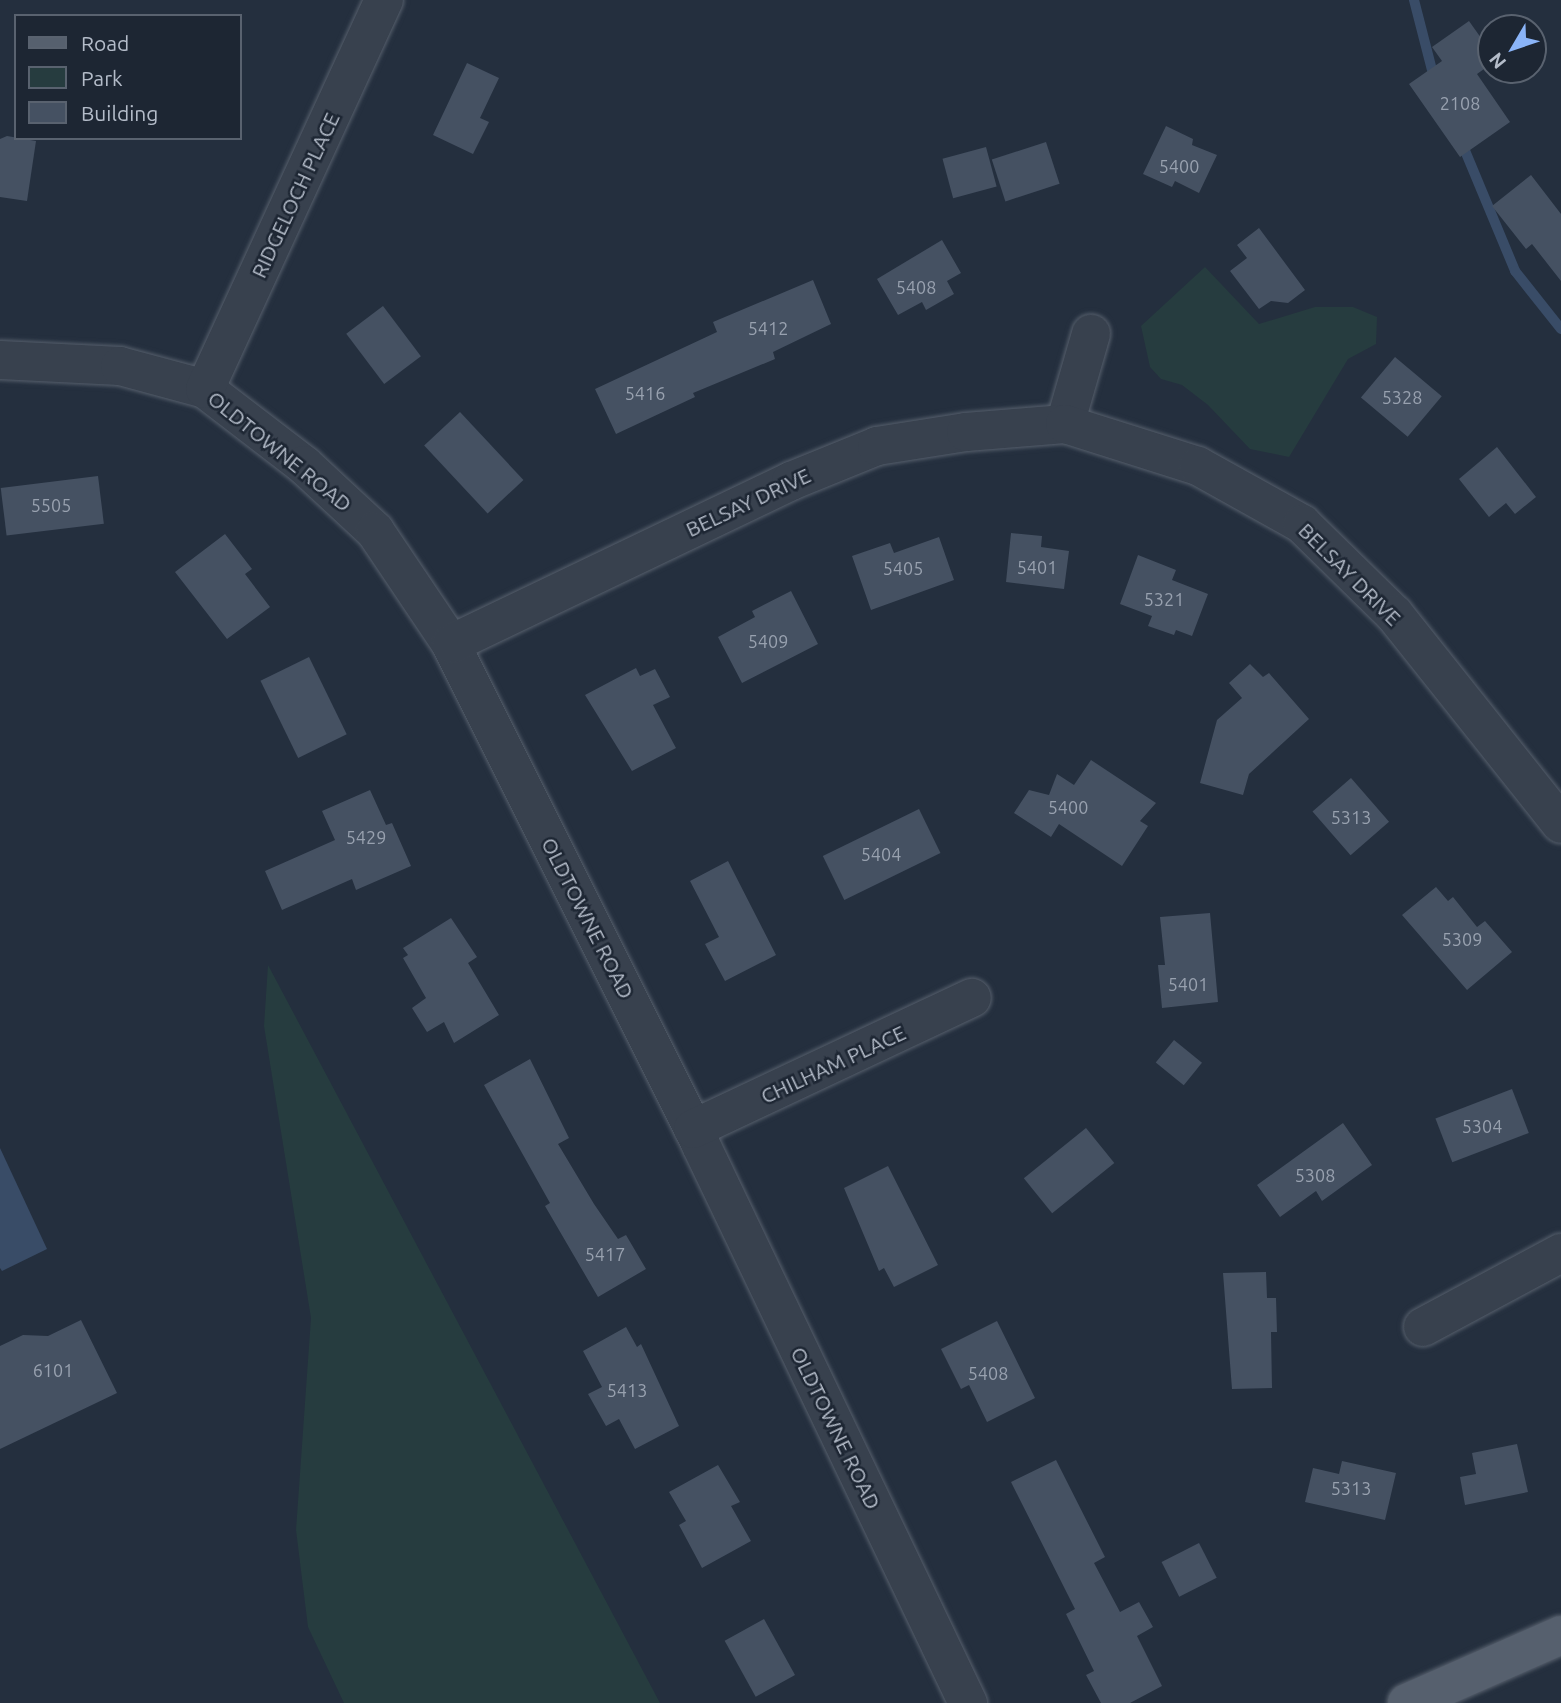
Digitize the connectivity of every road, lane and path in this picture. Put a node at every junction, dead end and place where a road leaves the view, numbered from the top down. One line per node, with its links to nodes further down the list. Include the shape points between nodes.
1 (384, 0): 4 (street, RIDGELOCH PLACE)
2 (1091, 334): 5 (street)
3 (0, 360): 4 (street, OLDTOWNE ROAD, via 120,366)
4 (205, 389): 6 (street, OLDTOWNE ROAD, via 304,465 375,531)
5 (1065, 424): 6 (street, BELSAY DRIVE, via 966,432 877,446 790,481); 7 (street, BELSAY DRIVE, via 1198,466 1302,524 1394,614)
6 (451, 644): 9 (street, OLDTOWNE ROAD)
7 (1561, 824)
8 (972, 998): 9 (street, CHILHAM PLACE)
9 (693, 1129): 13 (street, OLDTOWNE ROAD)
10 (1561, 1253): 11 (street)
11 (1423, 1327)
12 (1561, 1635): 14 (main road)
13 (968, 1703)
14 (1407, 1703)

